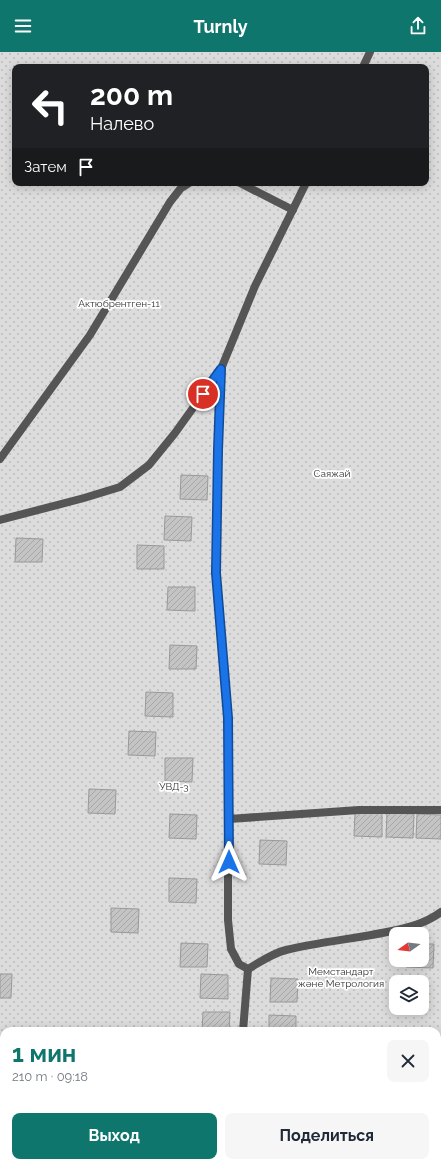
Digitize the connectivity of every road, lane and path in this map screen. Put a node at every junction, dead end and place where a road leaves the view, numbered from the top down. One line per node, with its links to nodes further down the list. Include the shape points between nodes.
1 (370, 52): 2 (street)
2 (364, 64)
3 (184, 186): 8 (street, via 170,202 90,336)
4 (246, 186): 6 (street)
5 (305, 186): 6 (street)
6 (293, 210): 7 (street, via 255,286)
7 (221, 369): 9 (street, via 149,465 120,487); 11 (street, via 216,573 228,718)
8 (0, 459)
9 (0, 520)
10 (441, 810): 11 (street, via 359,810)
11 (229, 819): 13 (street, via 228,920 231,949 239,964)
12 (441, 912): 13 (street, via 430,920 404,928 285,950)
13 (248, 969): 14 (street)
14 (243, 1027)

